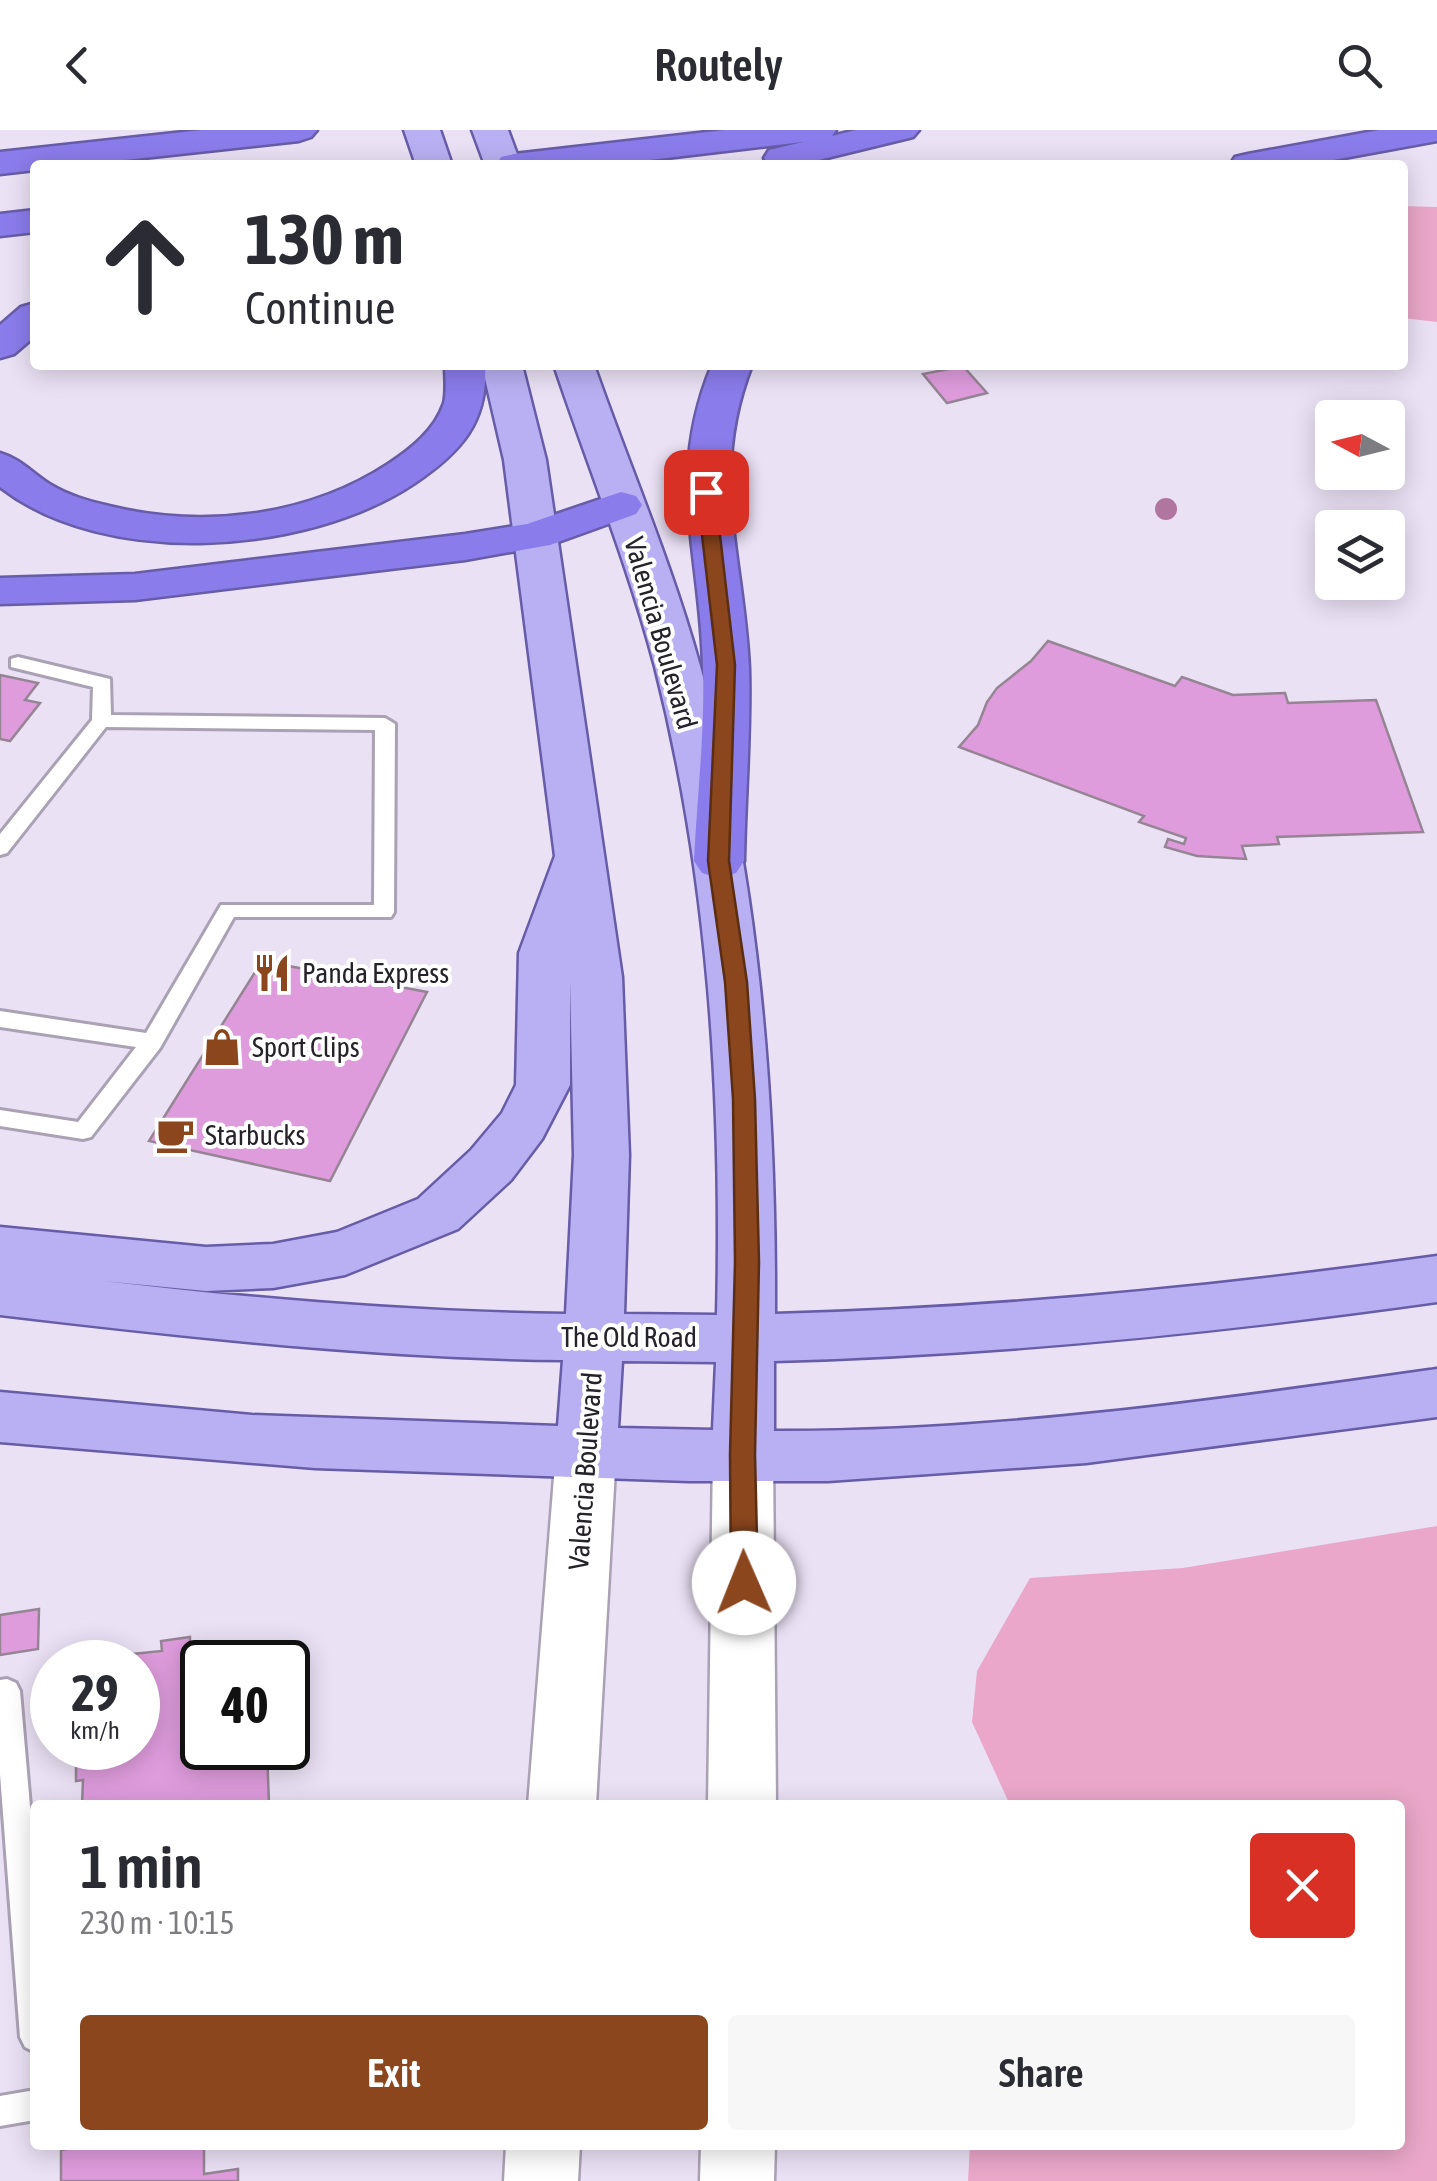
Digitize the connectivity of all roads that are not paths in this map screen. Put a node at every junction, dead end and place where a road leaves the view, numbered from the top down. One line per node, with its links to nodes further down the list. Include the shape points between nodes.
1 (78, 130): 8 (highway)
2 (299, 130): 14 (highway)
3 (422, 130): 9 (main road)
4 (490, 130): 10 (main road)
5 (818, 130): 11 (highway)
6 (901, 130): 12 (highway)
7 (1437, 130): 13 (highway)
8 (0, 142)
9 (432, 160)
10 (501, 160)
11 (557, 160)
12 (776, 160)
13 (1275, 160)
14 (0, 163)
15 (30, 222): 16 (highway)
16 (0, 225)
17 (30, 320): 18 (highway)
18 (0, 346)
19 (465, 370): 23 (highway, via 466,399 434,450 355,500 294,519 199,529 105,519 28,490)
20 (503, 370): 25 (main road, Valencia Boulevard)
21 (576, 370): 24 (main road, Valencia Boulevard)
22 (729, 370): 31 (highway, via 709,434 706,492 726,665)
23 (0, 466)
24 (621, 505): 25 (highway); 31 (main road, Valencia Boulevard, via 668,641)
25 (535, 536): 26 (highway, via 136,587); 30 (main road, Valencia Boulevard)
26 (0, 591)
27 (18, 664): 28 (lane, via 103,683)
28 (101, 721): 29 (lane); 33 (lane, via 385,724 384,912 228,910)
29 (0, 848)
30 (579, 854): 35 (main road, via 545,953 542,1085 524,1126 438,1214 345,1253 273,1266 206,1269); 38 (main road, Valencia Boulevard, via 602,1060)
31 (718, 861): 39 (main road, Valencia Boulevard, via 744,1099)
32 (0, 1019): 33 (lane)
33 (152, 1042): 34 (lane, via 83,1132)
34 (0, 1118)
35 (0, 1249)
36 (1437, 1279): 39 (main road, The Old Road, via 1060,1324)
37 (0, 1292): 38 (main road, The Old Road, via 275,1322)
38 (594, 1338): 39 (main road, The Old Road); 42 (main road, Valencia Boulevard)
39 (746, 1338): 43 (main road, Valencia Boulevard)
40 (1437, 1393): 43 (main road, via 1078,1439 871,1454)
41 (0, 1417): 42 (main road, via 262,1443)
42 (586, 1452): 43 (main road); 45 (street, Valencia Boulevard)
43 (742, 1454): 46 (street, Valencia Boulevard)
44 (0, 1692): 47 (lane, via 8,1691)
45 (562, 1800)
46 (742, 1800)
47 (30, 1972)
48 (30, 2107): 49 (lane)
49 (0, 2111)
50 (542, 2150): 52 (street)
51 (738, 2150): 53 (street)
52 (540, 2181)
53 (737, 2181)

